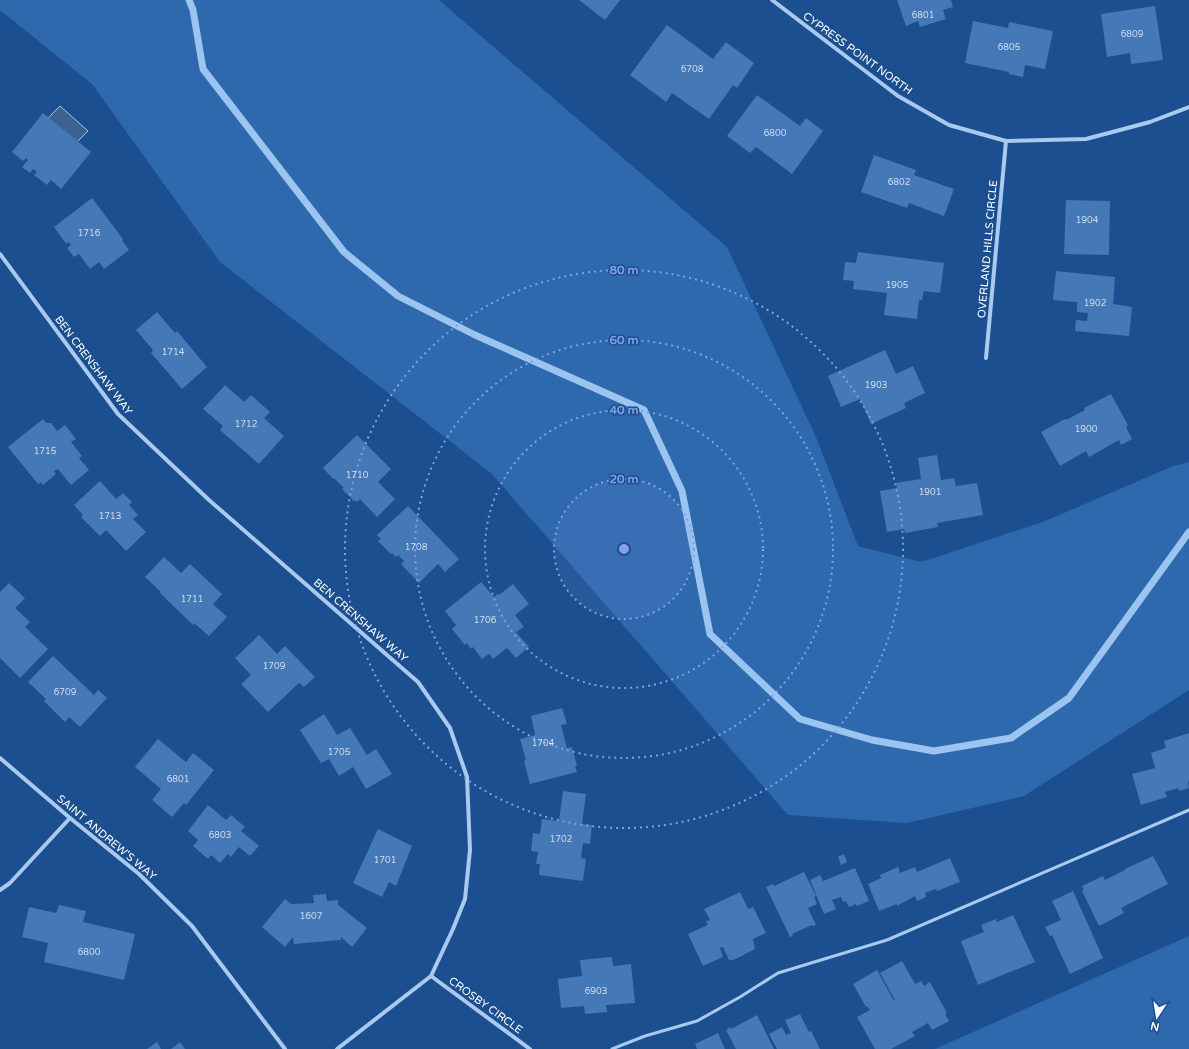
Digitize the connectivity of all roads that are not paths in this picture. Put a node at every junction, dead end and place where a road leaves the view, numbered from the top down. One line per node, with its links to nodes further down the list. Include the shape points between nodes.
1 (772, 0): 3 (street, CYPRESS POINT NORTH, via 898,96 949,124)
2 (1189, 107): 3 (street, CYPRESS POINT NORTH, via 1150,122 1086,139)
3 (1006, 141): 5 (street, OVERLAND HILLS CIRCLE)
4 (0, 254): 10 (street, BEN CRENSHAW WAY, via 118,414 209,500 418,682 450,728 467,777 470,850 465,899)
5 (986, 358)
6 (0, 758): 8 (street, SAINT ANDREW'S WAY)
7 (1189, 810): 14 (lane, via 887,940 778,973 697,1021 645,1036)
8 (70, 818): 9 (street, via 10,883); 11 (street, SAINT ANDREW'S WAY, via 139,874 192,926)
9 (0, 890)
10 (431, 976): 12 (street, BEN CRENSHAW WAY); 13 (street, CROSBY CIRCLE)
11 (285, 1049)
12 (337, 1049)
13 (530, 1049)
14 (612, 1049)

